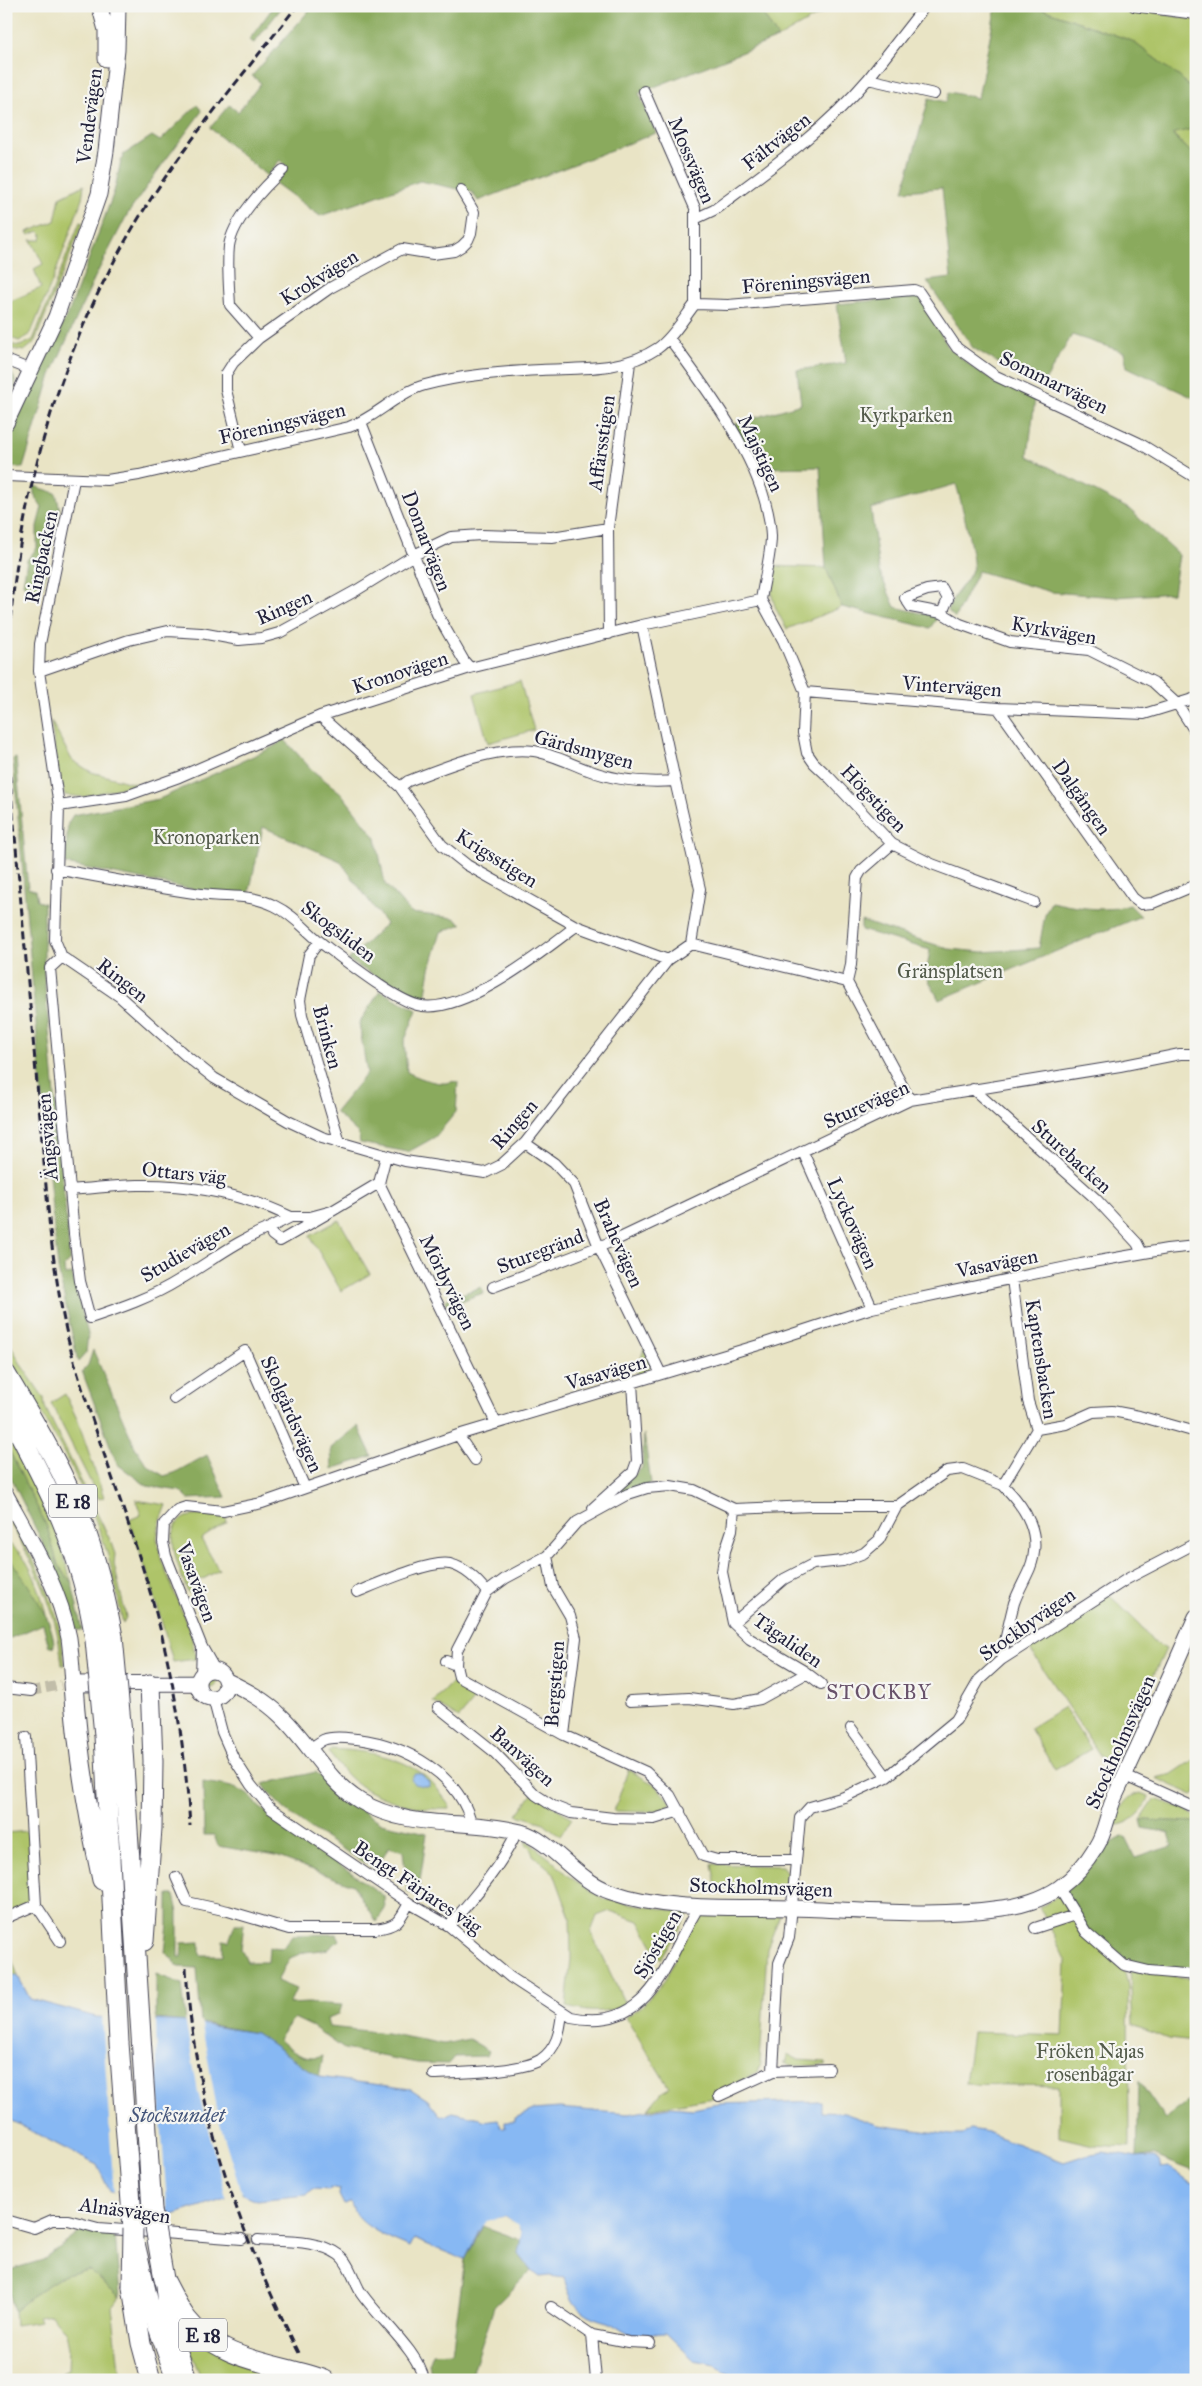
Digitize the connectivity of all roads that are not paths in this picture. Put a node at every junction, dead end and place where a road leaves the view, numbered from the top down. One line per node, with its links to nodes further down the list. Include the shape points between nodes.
1 (925, 6): 5 (street, Fältvägen)
2 (1134, 6): 4 (street)
3 (108, 7): 17 (street, Vendevägen, via 117,50 99,194 56,317)
4 (1196, 14)
5 (868, 79): 7 (street); 10 (street, Fältvägen, via 838,114 714,210)
6 (644, 91): 10 (street, Mossvägen, via 696,208)
7 (934, 94)
8 (282, 170): 13 (street, via 236,226 229,246 230,305)
9 (461, 190): 13 (street, Krokvägen, via 474,212 472,233 462,246 454,251 434,254 402,249 330,288)
10 (697, 218): 12 (street, Mossvägen, via 694,238)
11 (919, 292): 12 (street, Föreningsvägen, via 898,290 728,305); 22 (street, Sommarvägen, via 957,348 996,376 1139,443)
12 (695, 304): 14 (street, Föreningsvägen)
13 (259, 338): 20 (street, Krokvägen, via 226,374 226,390)
14 (669, 338): 16 (street, Föreningsvägen); 26 (street, Majstigen, via 718,405 759,484 771,537)
15 (6, 360): 17 (street)
16 (630, 363): 18 (street, Föreningsvägen, via 528,371 424,385); 24 (street, Affärsstigen)
17 (31, 370): 19 (street, Vendevägen)
18 (361, 422): 20 (street, Föreningsvägen); 25 (street, Domarvägen)
19 (6, 423)
20 (241, 451): 23 (street, Föreningsvägen, via 107,480)
21 (6, 476): 23 (street, Föreningsvägen)
22 (1196, 478)
23 (74, 480): 31 (street, Ringbacken, via 40,644)
24 (608, 528): 25 (street, Ringen, via 552,537 451,537); 29 (street)
25 (414, 555): 30 (street, Domarvägen, via 437,614); 31 (street, Ringen, via 279,633 238,640 168,631 128,640)
26 (761, 600): 28 (street, Kronovägen); 32 (street, via 783,640)
27 (942, 614): 34 (street, Kyrkvägen, via 1010,642 1089,650 1153,682)
28 (642, 624): 29 (street, Kronovägen); 38 (street)
29 (610, 634): 30 (street, Kronovägen)
30 (470, 668): 36 (street, Kronovägen)
31 (39, 671): 40 (street)
32 (805, 692): 35 (street, Vintervägen); 41 (street, Högstigen, via 803,733 807,753)
33 (1196, 698): 34 (street, Vintervägen)
34 (1178, 705): 35 (street, Vintervägen, via 1144,714); 37 (street, Kyrkvägen)
35 (998, 708): 43 (street, Dalgången, via 1123,886 1141,904 1152,903)
36 (320, 716): 39 (street, Krigsstigen); 40 (street, Kronovägen, via 179,777 126,796)
37 (1196, 733)
38 (675, 781): 39 (street, Gärdsmygen, via 647,783 621,779 536,751 516,750 468,760); 47 (street, via 700,889)
39 (400, 786): 45 (street, Krigsstigen, via 442,845 467,865)
40 (60, 806): 42 (street)
41 (892, 844): 44 (street, Högstigen, via 932,864); 50 (street, via 860,871 857,878)
42 (56, 869): 46 (street, Skogsliden, via 215,896 252,896 297,920); 48 (street, via 55,940)
43 (1196, 885)
44 (1034, 902)
45 (576, 926): 46 (street, Skogsliden, via 531,961 464,1000 440,1005 418,1005 400,996); 49 (street, Krigsstigen)
46 (319, 942): 54 (street, Brinken, via 309,954 300,1000)
47 (692, 944): 49 (street, Ringen); 50 (street)
48 (62, 957): 54 (street, Ringen, via 119,996 214,1078 288,1121); 59 (street, Ängsvägen, via 50,968)
49 (668, 960): 55 (street, Ringen)
50 (847, 982): 53 (street)
51 (1196, 1054): 52 (street, Sturevägen)
52 (973, 1089): 53 (street, Sturevägen); 65 (street, Sturebacken, via 1096,1199 1137,1243)
53 (910, 1100): 56 (street, Sturevägen)
54 (340, 1143): 57 (street, Ringen)
55 (525, 1143): 57 (street, Ringen, via 501,1166 486,1173); 64 (street, Brahevägen, via 554,1163 574,1184)
56 (803, 1152): 64 (street, Sturevägen); 68 (street, Lyckovägen)
57 (386, 1156): 58 (street)
58 (379, 1183): 60 (street, Studievägen); 75 (street, Mörbyvägen)
59 (70, 1190): 61 (street, Ottars väg, via 138,1185 198,1188 228,1194); 69 (street, Ängsvägen, via 80,1281)
60 (332, 1211): 61 (street, Studievägen, via 310,1217); 62 (street, Studievägen, via 280,1241)
61 (291, 1216): 62 (street, Studievägen)
62 (269, 1228): 69 (street, Studievägen, via 247,1236 178,1281)
63 (1196, 1246): 65 (street, Vasavägen)
64 (600, 1247): 67 (street, Sturegränd); 71 (street, Brahevägen)
65 (1142, 1253): 66 (street, Vasavägen)
66 (1012, 1279): 68 (street, Vasavägen); 76 (street, Kaptensbacken, via 1028,1401)
67 (492, 1287)
68 (872, 1308): 71 (street, Vasavägen)
69 (90, 1318)
70 (6, 1374): 92 (highway, E 18, via 58,1466 82,1521 98,1566)
71 (661, 1374): 72 (street, Vasavägen)
72 (632, 1383): 75 (street, Vasavägen); 85 (street, via 638,1461 633,1472)
73 (174, 1400): 81 (street, Skolgårdsvägen, via 245,1351)
74 (6, 1409): 92 (highway, E 18, via 66,1527)
75 (496, 1423): 78 (street, Vasavägen)
76 (1036, 1429): 77 (street, via 1066,1424 1093,1412 1112,1411); 80 (street, Kaptensbacken)
77 (1196, 1432)
78 (458, 1435): 79 (street); 81 (street, Vasavägen)
79 (475, 1460)
80 (1003, 1485): 83 (street, via 963,1469 948,1471); 94 (street, via 1019,1500 1035,1537 1031,1565 1015,1602)
81 (306, 1488): 93 (street, Vasavägen, via 238,1509 223,1511 186,1507 177,1510 164,1524 166,1556)
82 (6, 1495): 99 (street, via 43,1564 57,1598 69,1640)
83 (897, 1506): 84 (street); 91 (street, via 879,1540 864,1553 843,1561 814,1564 784,1579)
84 (734, 1509): 85 (street, via 694,1490 670,1486 628,1494); 91 (street, Tågaliden, via 722,1572)
85 (577, 1522): 87 (street)
86 (1196, 1543): 94 (street, Stockbyvägen, via 1127,1579)
87 (547, 1556): 89 (street); 107 (street, Bergstigen, via 553,1587 570,1616 576,1638)
88 (357, 1592): 89 (street, via 406,1573 450,1564 472,1575)
89 (487, 1592): 107 (street, via 451,1663 459,1677 468,1684)
90 (1196, 1617): 110 (street, Stockholmsvägen)
91 (733, 1623): 95 (street, Tågaliden, via 750,1639)
92 (104, 1639): 106 (highway, E 18, bridge)
93 (202, 1647): 96 (street, Vasavägen); 96 (street, Vasavägen)
94 (1001, 1660): 111 (street, Stockbyvägen, via 979,1680 956,1720)
95 (807, 1673): 98 (street, Tågaliden); 103 (street, via 760,1698 734,1704 689,1698)
96 (210, 1677): 97 (street); 102 (street, via 223,1692); 102 (street, via 200,1692); 109 (street, Stockholmsvägen, via 261,1698 283,1717)
97 (150, 1684): 99 (street); 127 (highway, via 152,1828)
98 (821, 1684)
99 (67, 1685): 128 (highway, via 86,1802)
100 (6, 1688): 101 (street)
101 (31, 1691)
102 (213, 1698): 119 (street, Bengt Färjares väg, via 233,1757 270,1808)
103 (630, 1701)
104 (438, 1707): 113 (street, Banvägen, via 492,1750 536,1795 553,1806 571,1813 613,1818 654,1819)
105 (851, 1728): 111 (street)
106 (113, 1734): 127 (highway, E 18); 128 (highway, E 18)
107 (564, 1736): 113 (street, Bergstigen, via 646,1772 670,1795)
108 (26, 1737): 120 (street)
109 (310, 1749): 114 (street, Stockholmsvägen, via 338,1784 358,1800 380,1811 423,1822); 114 (street, via 323,1740 348,1738 376,1741 400,1749 424,1762 452,1786 469,1813)
110 (1125, 1776): 112 (street); 118 (street, Stockholmsvägen, via 1098,1844 1089,1858)
111 (887, 1777): 116 (street, Stockbyvägen, via 844,1797 810,1807 800,1818)
112 (1196, 1808)
113 (680, 1811): 116 (street, Bergstigen, via 702,1856 717,1860)
114 (472, 1826): 115 (street, Stockholmsvägen)
115 (517, 1831): 121 (street, Stockholmsvägen, via 534,1836 588,1882 608,1891 636,1900); 125 (street, via 480,1890)
116 (796, 1860): 122 (street, Stockbyvägen)
117 (176, 1876): 119 (street, via 187,1902 289,1929 390,1927 400,1920)
118 (1059, 1888): 122 (street, Stockholmsvägen, via 1026,1903 1003,1908 942,1912); 123 (street)
119 (409, 1903): 125 (street, Bengt Färjares väg)
120 (36, 1905): 124 (street); 129 (street)
121 (696, 1905): 122 (street, Stockholmsvägen); 131 (street, Sjöstigen, via 695,1913 659,1981 629,2012 581,2019)
122 (792, 1908): 133 (street, Stockbyvägen, via 789,1938 779,1963)
123 (1075, 1915): 126 (street); 130 (street, via 1086,1932 1124,1965)
124 (6, 1918)
125 (449, 1926): 131 (street, Bengt Färjares väg, via 510,1977)
126 (1035, 1928)
127 (140, 1938): 139 (highway, E 18, bridge, via 137,1974 152,2210)
128 (114, 1939): 139 (highway, E 18, bridge, via 133,2229)
129 (60, 1941)
130 (1196, 1975)
131 (562, 2013): 134 (street, via 560,2034 539,2060 514,2067)
132 (830, 2069): 133 (street)
133 (773, 2071): 135 (street)
134 (433, 2074)
135 (719, 2096)
136 (6, 2220): 137 (street, Alnäsvägen, via 34,2228 52,2220 68,2220 106,2229)
137 (242, 2240)
138 (258, 2240): 147 (street, via 321,2246 341,2256 376,2314 415,2358)
139 (147, 2283): 143 (highway, E 18, via 141,2343); 144 (main road, via 155,2323); 145 (main road, via 168,2319); 146 (highway, E 18, via 219,2346 238,2356)
140 (551, 2307): 141 (street)
141 (592, 2335): 142 (street); 148 (street)
142 (650, 2343)
143 (151, 2380)
144 (175, 2380)
145 (189, 2380)
146 (325, 2380)
147 (424, 2380)
148 (596, 2380)

